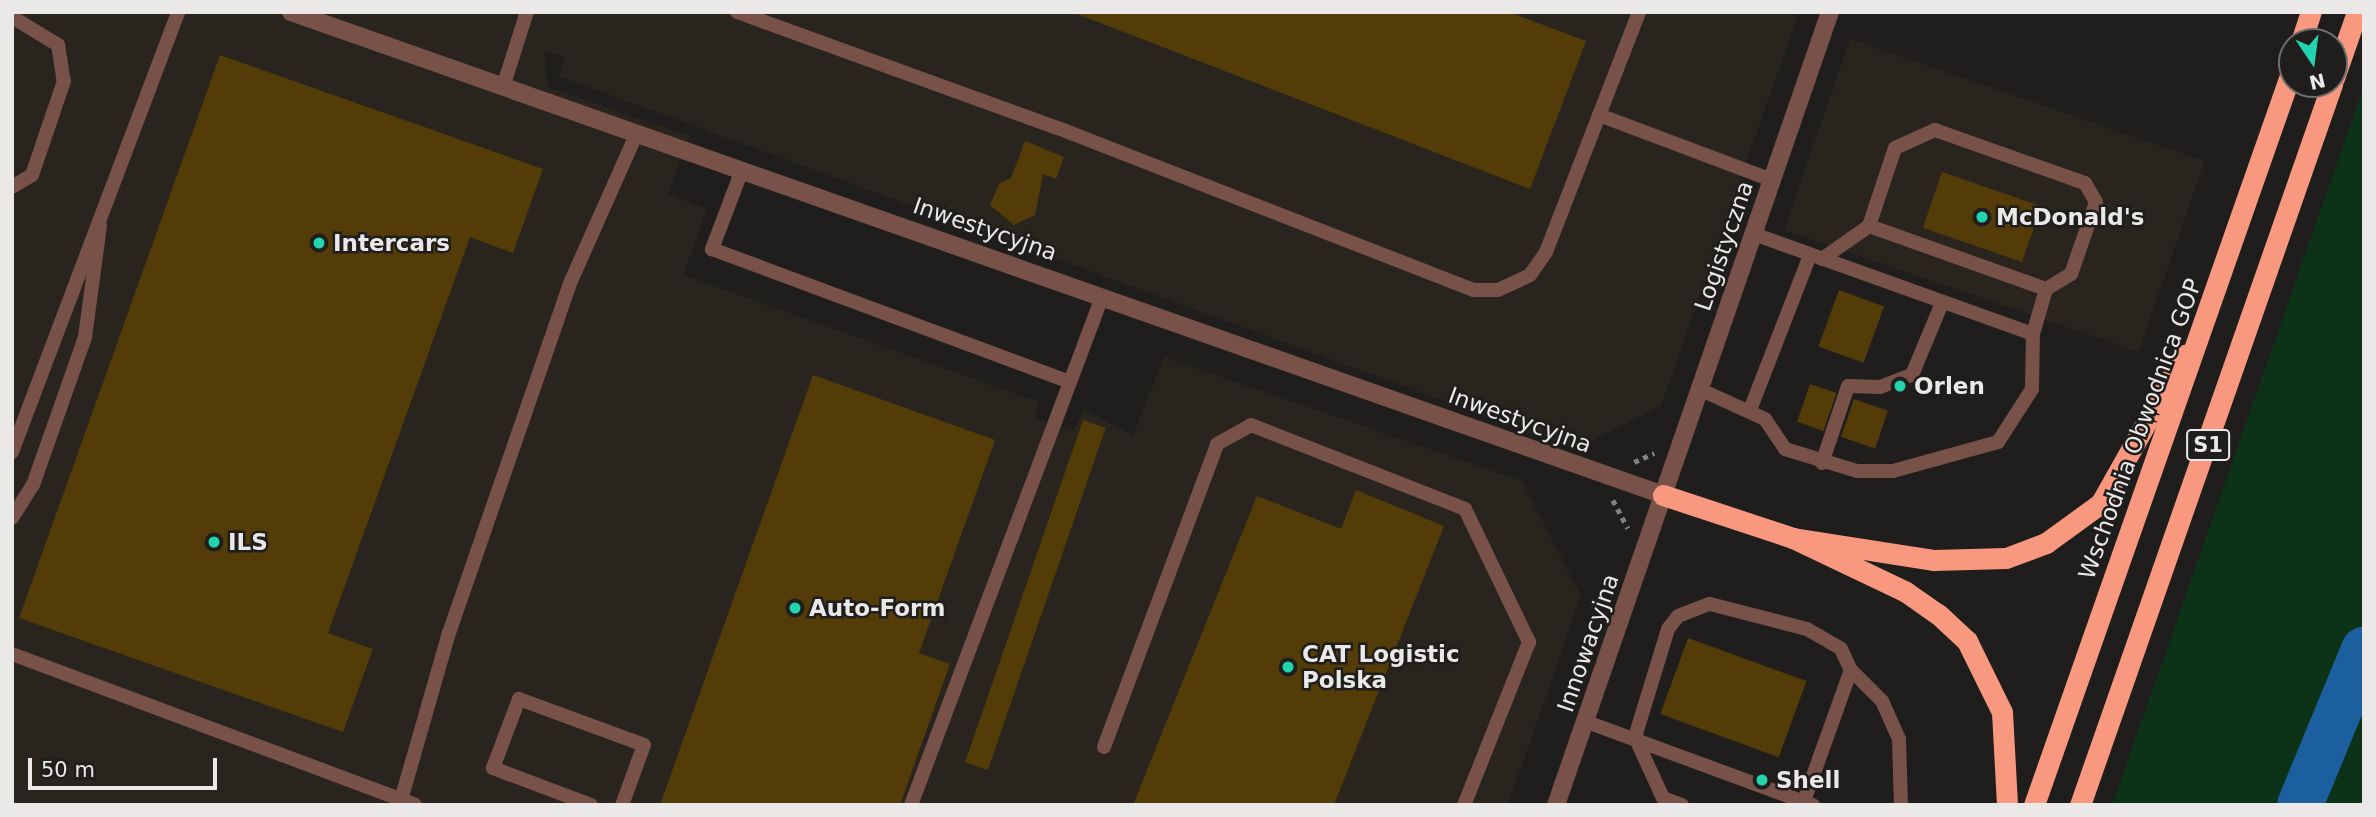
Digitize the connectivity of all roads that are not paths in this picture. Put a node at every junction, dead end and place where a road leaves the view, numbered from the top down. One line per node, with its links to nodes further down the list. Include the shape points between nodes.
1 (178, 12): 18 (lane)
2 (291, 12): 10 (street, Inwestycyjna)
3 (527, 12): 10 (lane)
4 (737, 12): 13 (lane, via 1058,128 1474,290 1498,290 1530,275 1546,252)
5 (1639, 12): 13 (lane)
6 (1830, 12): 16 (street, Logistyczna)
7 (2357, 12): 9 (highway)
8 (12, 17): 17 (lane, via 58,45 64,81 32,175)
9 (2348, 38)
10 (503, 87): 14 (street, Inwestycyjna)
11 (2283, 98): 24 (highway, Wschodnia Obwodnica GOP / S1)
12 (2327, 98): 51 (highway, S1)
13 (1599, 115): 16 (lane)
14 (637, 133): 15 (street, Inwestycyjna); 40 (lane, via 571,281 449,633)
15 (742, 170): 23 (street, Inwestycyjna); 27 (lane, via 712,249)
16 (1772, 180): 20 (street, Logistyczna)
17 (12, 187)
18 (102, 208): 30 (lane); 33 (lane, via 85,337 33,485)
19 (1869, 226): 21 (lane); 22 (lane); 22 (lane, via 1895,148 1935,130 2085,183 2096,202 2071,274)
20 (1753, 234): 21 (lane); 28 (street, Logistyczna)
21 (1816, 257): 25 (lane); 29 (lane)
22 (2046, 289): 26 (lane)
23 (1102, 297): 27 (lane); 32 (street, Inwestycyjna)
24 (2216, 297): 34 (highway, via 2101,503 2046,543 2006,558 1934,560); 50 (highway, Wschodnia Obwodnica GOP / S1)
25 (1942, 303): 26 (lane); 31 (lane, via 1912,375 1880,387 1848,386)
26 (2033, 334): 31 (lane, via 2032,389 1998,442 1894,471)
27 (1069, 382): 44 (lane)
28 (1701, 390): 29 (lane); 32 (street, Logistyczna)
29 (1750, 410): 31 (lane, via 1765,419 1785,449)
30 (12, 452)
31 (1822, 463)
32 (1663, 495): 34 (highway); 37 (street, Innowacyjna)
33 (12, 518)
34 (1793, 538): 49 (highway, via 1906,592 1967,641 2002,712)
35 (12, 654): 40 (lane)
36 (1851, 670): 38 (lane, via 1842,649 1807,629 1710,604 1678,616 1668,629); 41 (lane); 48 (lane, via 1882,701 1899,739)
37 (1587, 722): 38 (lane); 46 (street, Innowacyjna)
38 (1635, 737): 41 (lane); 47 (lane, via 1663,798)
39 (1104, 747): 45 (lane, via 1217,444 1251,425 1465,509 1529,642)
40 (408, 802)
41 (1809, 803)
42 (591, 805): 43 (lane, via 493,768 519,699 644,745)
43 (622, 805)
44 (911, 805)
45 (1464, 805)
46 (1556, 805)
47 (1682, 805)
48 (1901, 805)
49 (2007, 805)
50 (2034, 805)
51 (2080, 805)

